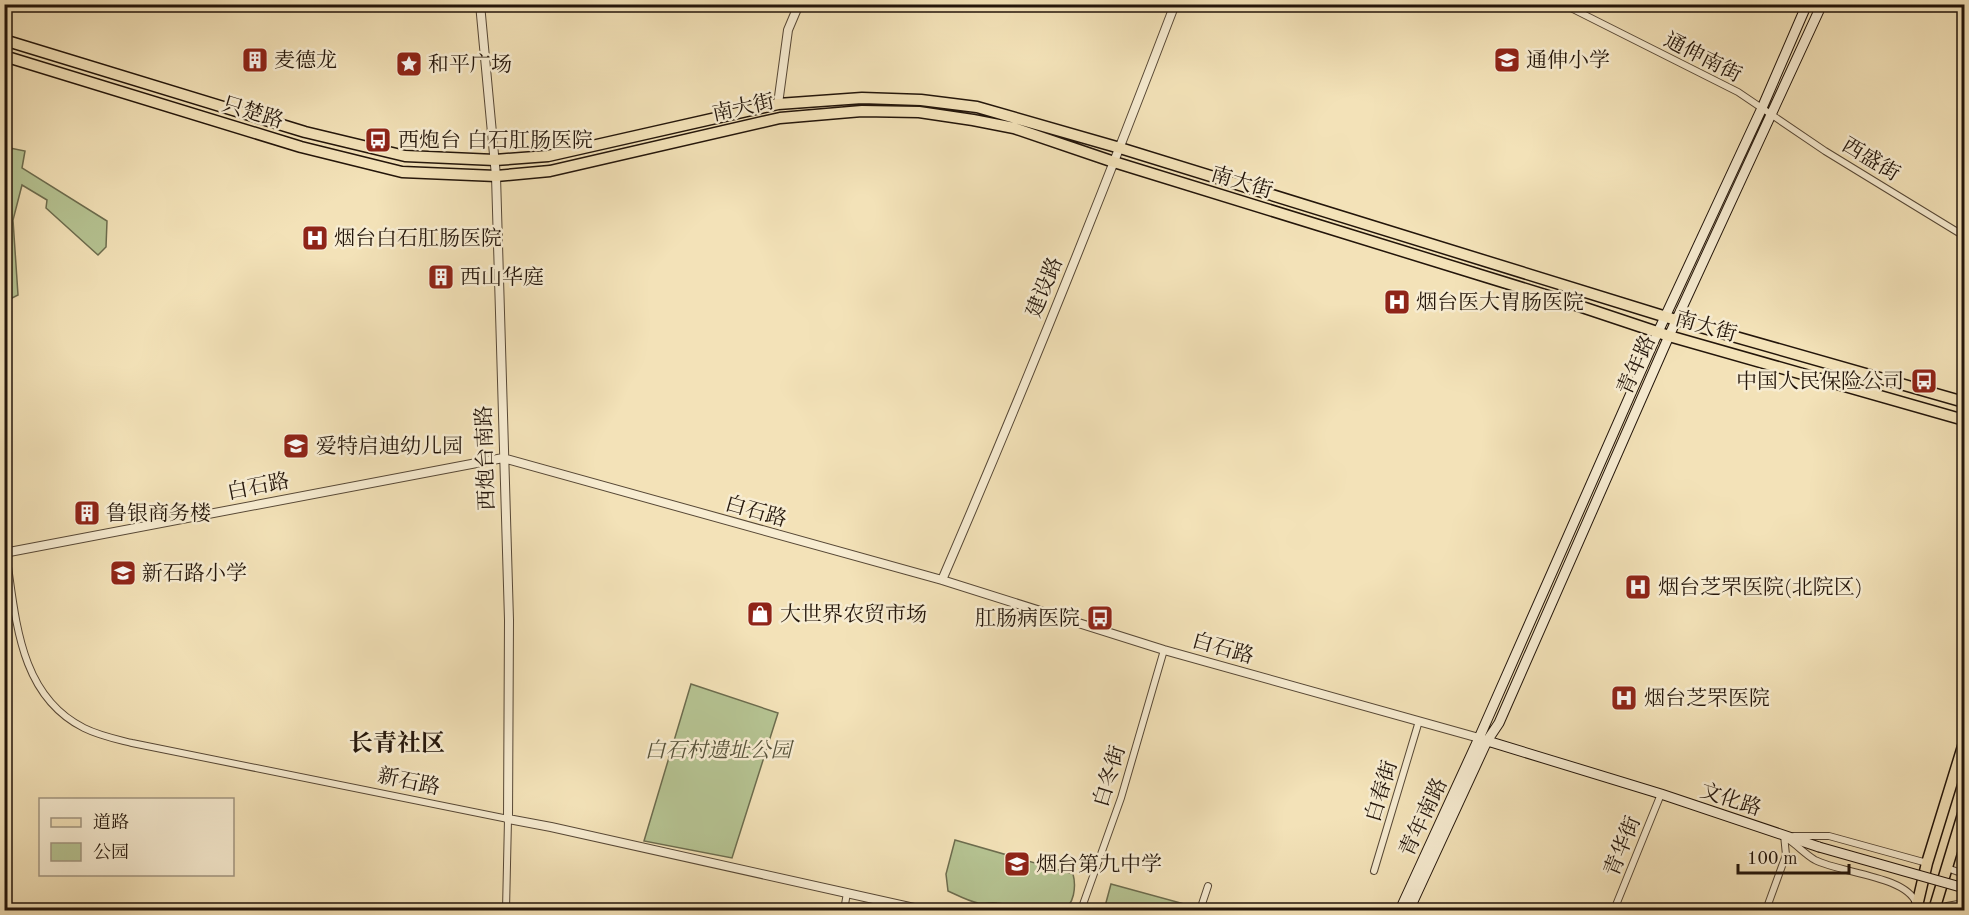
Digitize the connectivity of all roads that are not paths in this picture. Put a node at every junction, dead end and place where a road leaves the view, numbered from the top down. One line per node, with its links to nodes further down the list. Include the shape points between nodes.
1 (480, 4): 13 (street, 西炮台南路)
2 (799, 4): 9 (street, via 788,30)
3 (1175, 4): 12 (street, 建设路)
4 (1563, 4): 10 (street, 通伸南街, via 1738,92)
5 (1807, 4): 10 (main road, 青年路)
6 (1822, 4): 11 (main road, 青年路)
7 (4, 40): 13 (main road, 只楚路, via 316,135 405,156)
8 (4, 56): 15 (main road, 只楚路, via 301,147 402,172)
9 (778, 104): 12 (main road, 南大街, via 862,98 921,100 966,106); 13 (main road, 南大街, via 548,156)
10 (1762, 108): 11 (street, 西盛街); 17 (main road, 青年路)
11 (1772, 115): 16 (street, 西盛街); 17 (main road, 青年路)
12 (1120, 148): 14 (street, 建设路); 17 (main road, 南大街)
13 (495, 160): 15 (street, 西炮台南路)
14 (1114, 162): 15 (main road, 南大街, via 1014,129 973,120 919,112 862,111 780,118 550,171); 18 (main road, 南大街); 23 (street, 建设路)
15 (496, 176): 21 (street, 西炮台南路)
16 (1965, 236)
17 (1671, 318): 18 (main road, 青年路); 19 (main road, 南大街)
18 (1663, 334): 20 (main road, 南大街); 26 (main road, 青年路)
19 (1965, 402)
20 (1965, 420)
21 (503, 458): 22 (street, 白石路); 23 (street, 白石路); 30 (street, 西炮台南路, via 509,620)
22 (5, 553): 30 (street, 新石路, via 21,650 30,673 67,718 83,728 132,743)
23 (942, 580): 24 (street, 白石路)
24 (1164, 650): 25 (street, 白石路); 43 (street, 白冬街, via 1121,798)
25 (1419, 722): 26 (street, 白石路); 34 (street, 白春街)
26 (1483, 740): 28 (main road, 文化路); 45 (main road, 青年南路); 46 (main road, 青年南路)
27 (1965, 743): 32 (main road)
28 (1661, 794): 31 (main road, 文化路); 47 (street, 青华街)
29 (1965, 811): 33 (main road)
30 (508, 819): 38 (street, 新石路); 40 (street, 西炮台南路)
31 (1784, 836): 32 (street, via 1829,836); 37 (main road, 文化路, bridge); 48 (street, via 1786,855); 49 (street, via 1815,860 1907,890 1916,902)
32 (1928, 863): 49 (main road)
33 (1947, 868): 35 (street); 50 (main road)
34 (1374, 871)
35 (1965, 874)
36 (1208, 886): 44 (street)
37 (1965, 888)
38 (847, 893): 41 (street); 42 (street, 新石路)
39 (1965, 903): 50 (street)
40 (506, 910)
41 (844, 910)
42 (923, 910)
43 (1081, 910)
44 (1200, 910)
45 (1400, 910)
46 (1409, 910)
47 (1614, 910)
48 (1766, 910)
49 (1916, 910)
50 (1936, 910)

